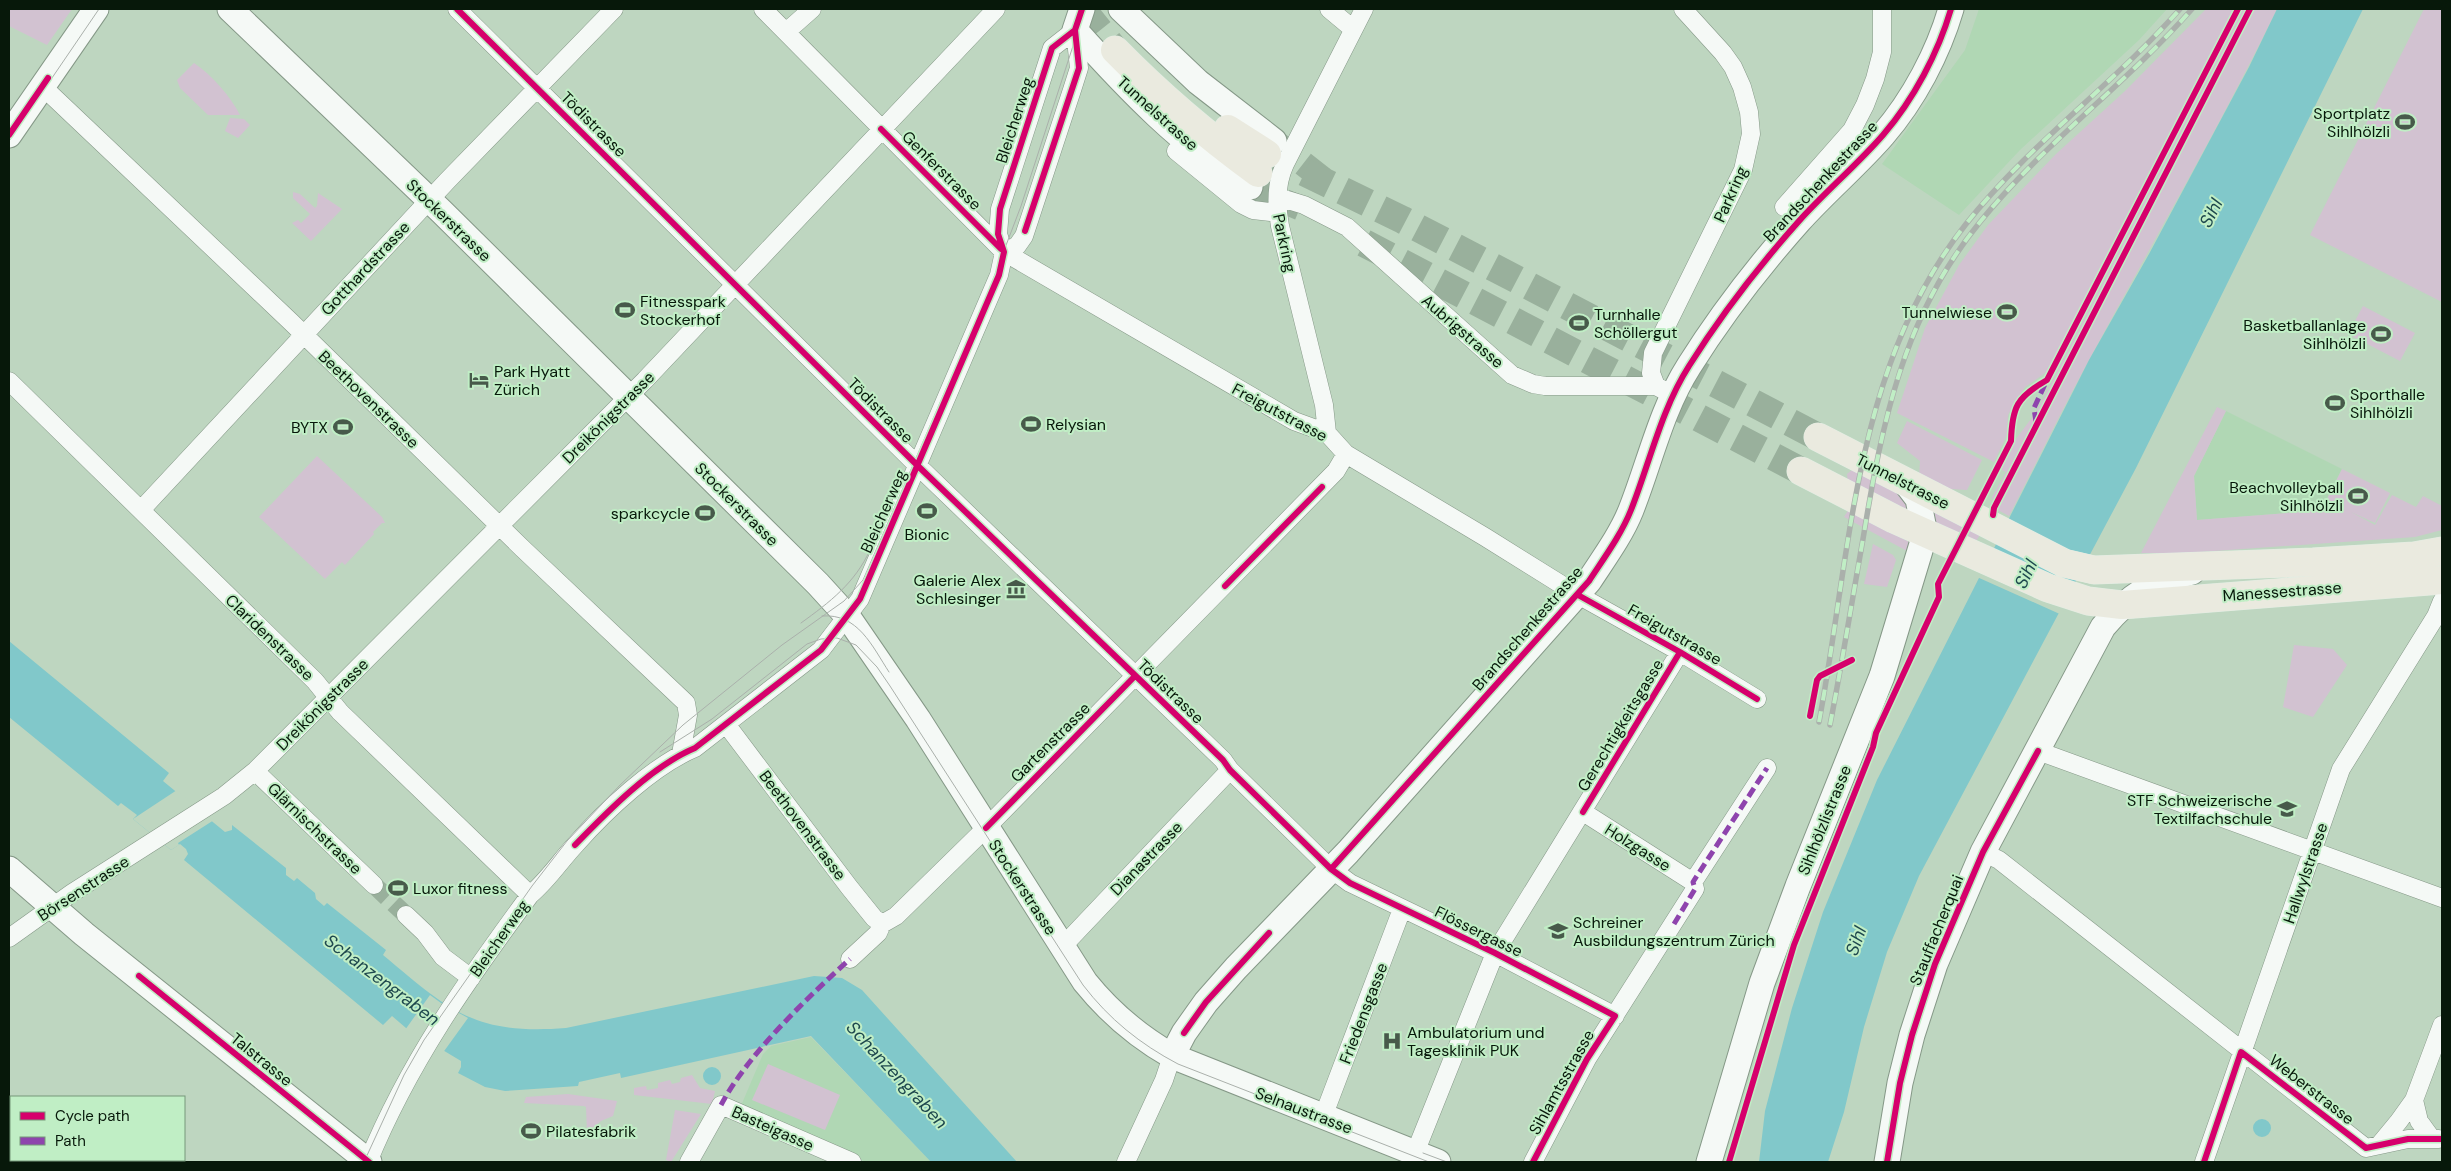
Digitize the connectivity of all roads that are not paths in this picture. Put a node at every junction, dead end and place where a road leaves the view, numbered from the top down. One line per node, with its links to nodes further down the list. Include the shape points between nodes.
1 (96, 9): 17 (street)
2 (230, 9): 23 (street, Stockerstrasse)
3 (457, 9): 18 (street, Tödistrasse)
4 (614, 9): 18 (street, Gotthardstrasse)
5 (763, 9): 16 (street, Genferstrasse)
6 (812, 9): 16 (street)
7 (996, 9): 19 (street, Dreikönigstrasse)
8 (1329, 9): 14 (street)
9 (1364, 9): 14 (street, Parkring)
10 (1683, 9): 30 (street, Parkring, via 1733,67 1749,112 1751,134 1743,170 1653,353 1651,373)
11 (1882, 9): 25 (street, via 1882,52 1865,105 1852,130)
12 (1951, 9): 30 (street, Brandschenkestrasse, via 1919,84 1899,114 1799,221 1735,299 1688,367)
13 (1078, 20): 22 (street, Tunnelstrasse, via 1132,92 1210,160); 26 (street, Bleicherweg, via 1052,48 1000,209 998,234); 26 (street, via 1080,68 1024,236 1017,246)
14 (1353, 30): 24 (street, Parkring, via 1280,174)
15 (1120, 31): 22 (street, Tunnelstrasse, via 1198,82); 22 (main road, Tunnelstrasse, via 1151,86 1202,132)
16 (786, 32): 19 (street, Genferstrasse)
17 (42, 86): 20 (street); 28 (street, Beethovenstrasse)
18 (537, 88): 23 (street, Gotthardstrasse); 27 (street, Tödistrasse)
19 (882, 129): 26 (street, Genferstrasse); 27 (street, Dreikönigstrasse)
20 (9, 135)
21 (1176, 151): 24 (street, Aubrigstrasse, via 1252,210)
22 (1262, 164)
23 (429, 200): 28 (street, Gotthardstrasse); 31 (street, Stockerstrasse)
24 (1278, 205): 30 (street, Aubrigstrasse, via 1304,205 1346,227 1522,380 1545,386); 32 (street, Parkring, via 1324,405)
25 (1784, 207)
26 (1004, 252): 32 (street, Freigutstrasse, via 1294,421); 35 (street, Bleicherweg, via 999,275)
27 (735, 284): 31 (street, Dreikönigstrasse); 35 (street, Tödistrasse)
28 (303, 335): 38 (street, Gotthardstrasse); 39 (street, Beethovenstrasse)
29 (9, 381): 38 (street, Claridenstrasse)
30 (1665, 390): 45 (street, Brandschenkestrasse, via 1630,512)
31 (628, 397): 39 (street, Dreikönigstrasse); 48 (street, Stockerstrasse)
32 (1327, 433): 34 (street, Freigutstrasse)
33 (1818, 437): 37 (main road, Tunnelstrasse)
34 (1346, 454): 45 (street, Freigutstrasse); 50 (street, Gartenstrasse, via 1322,487)
35 (918, 466): 48 (street, Bleicherweg, via 860,599); 50 (street, Tödistrasse)
36 (1801, 471): 40 (main road)
37 (1905, 482): 40 (street, Sihlhölzlistrasse, via 1918,499); 43 (main road, Tunnelstrasse, via 2064,563)
38 (141, 510): 51 (street, Claridenstrasse)
39 (499, 526): 51 (street, Dreikönigstrasse); 55 (street, Beethovenstrasse, via 686,703 688,716)
40 (1925, 534): 47 (main road, Manessestrasse, via 2048,588 2073,597); 94 (street, Sihlhölzlistrasse, via 1882,676 1762,983)
41 (2442, 551): 42 (main road, Manessestrasse, via 2405,557)
42 (2219, 566): 43 (main road, Manessestrasse); 47 (street, Manessestrasse, via 2148,586)
43 (2094, 570)
44 (2442, 580): 47 (main road, Manessestrasse)
45 (1578, 596): 49 (street, Freigutstrasse); 65 (street, Brandschenkestrasse)
46 (2442, 601): 63 (street, Hallwylstrasse, via 2436,616 2341,768)
47 (2122, 605): 54 (street, Stauffacherquai, via 2103,627)
48 (848, 617): 53 (street, Bleicherweg, via 821,650); 61 (street, Stockerstrasse, via 918,719)
49 (1680, 652): 52 (street, Freigutstrasse); 60 (street, Gerechtigkeitsgasse)
50 (1135, 676): 57 (street, Tödistrasse); 61 (street, Gartenstrasse)
51 (328, 697): 58 (street, Dreikönigstrasse); 68 (street, Claridenstrasse)
52 (1757, 699)
53 (726, 724): 55 (street, Bleicherweg, via 696,748); 73 (street, Beethovenstrasse, via 849,887)
54 (2038, 751): 62 (street, Stauffacherquai); 63 (street)
55 (681, 754): 68 (street, Bleicherweg, via 602,817)
56 (1767, 768): 66 (street, Sihlamtsstrasse)
57 (1230, 770): 65 (street, Tödistrasse); 75 (street, Dianastrasse)
58 (255, 771): 59 (street, Dreikönigstrasse); 67 (street, Glärnischstrasse)
59 (204, 809): 70 (street, Börsenstrasse)
60 (1583, 812): 66 (street, Holzgasse); 76 (street, Gerechtigkeitsgasse)
61 (986, 828): 73 (street, Gartenstrasse, via 896,916); 75 (street, Stockerstrasse)
62 (1983, 852): 81 (street, Weberstrasse, via 1999,860); 95 (street, Stauffacherquai, via 1935,964 1915,1026 1900,1083)
63 (2313, 852): 69 (street); 81 (street, Hallwylstrasse)
64 (9, 869): 70 (street, Talstrasse)
65 (1331, 869): 71 (street, Flössergasse, via 1350,883); 82 (street, Brandschenkestrasse, via 1206,1002)
66 (1693, 882): 79 (street, Sihlamtsstrasse, via 1695,889)
67 (374, 885)
68 (530, 895): 78 (street, Bleicherweg)
69 (2442, 898)
70 (52, 907): 74 (street, Börsenstrasse); 88 (street, Talstrasse)
71 (1402, 909): 76 (street, Flössergasse); 84 (street, Friedensgasse)
72 (406, 915): 78 (street, via 425,933 442,957)
73 (882, 924): 77 (street, Gartenstrasse, via 878,933)
74 (9, 938)
75 (1062, 947): 82 (street, Stockerstrasse, via 1085,982 1114,1015 1141,1038)
76 (1495, 953): 79 (street, Flössergasse); 87 (street, Gerechtigkeitsgasse)
77 (850, 959)
78 (470, 978): 88 (street, Bleicherweg, via 424,1047)
79 (1615, 1016): 93 (street, Sihlamtsstrasse, via 1587,1059)
80 (2442, 1025): 83 (street)
81 (2241, 1052): 86 (street, Weberstrasse); 96 (street, Hallwylstrasse)
82 (1172, 1056): 84 (street, Selnaustrasse); 91 (street, Brandschenkestrasse)
83 (2414, 1100): 85 (street, via 2419,1121); 86 (street, via 2400,1121)
84 (1323, 1117): 87 (street, Selnaustrasse)
85 (2437, 1139): 86 (street, via 2408,1139)
86 (2372, 1151)
87 (1415, 1153): 92 (street, Selnaustrasse)
88 (368, 1162)
89 (689, 1162): 90 (street, Basteigasse, via 721,1105)
90 (852, 1162)
91 (1126, 1162)
92 (1438, 1162)
93 (1533, 1162)
94 (1709, 1162)
95 (1888, 1162)
96 (2204, 1162)

